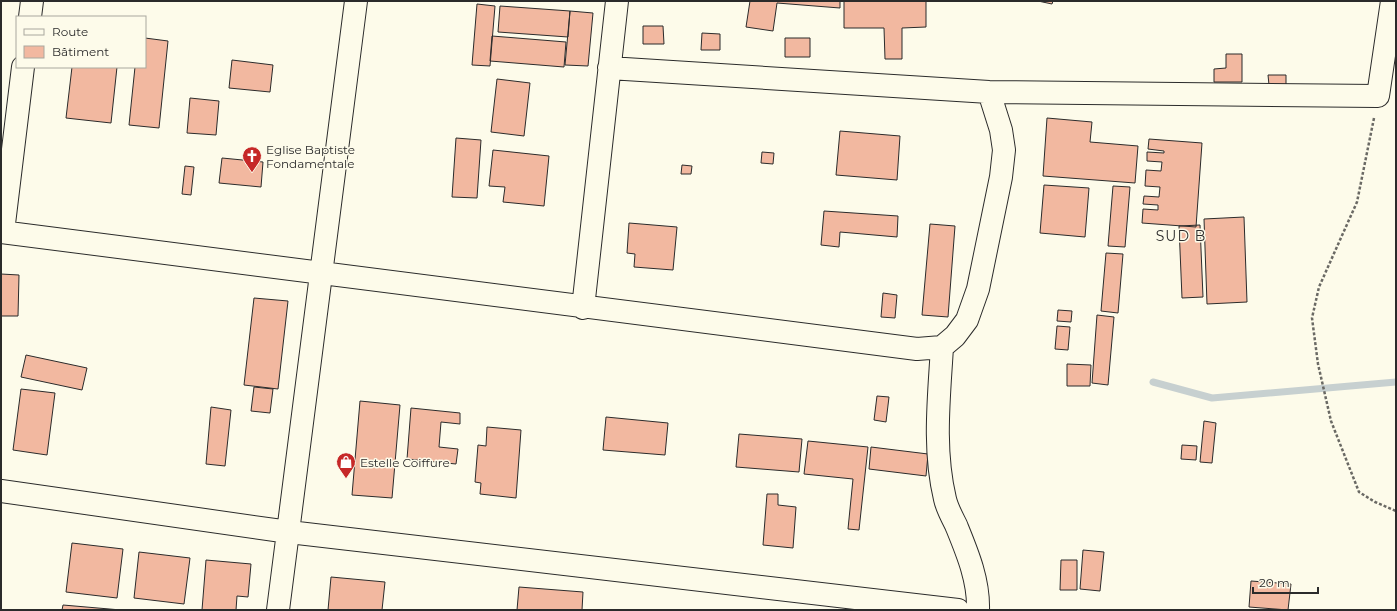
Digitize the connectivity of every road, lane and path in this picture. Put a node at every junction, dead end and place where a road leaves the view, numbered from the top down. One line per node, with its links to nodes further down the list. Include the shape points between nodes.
1 (32, 1): 5 (street)
2 (356, 1): 11 (street)
3 (617, 1): 7 (street)
4 (1392, 1): 9 (street)
5 (30, 16)
6 (23, 68): 10 (street)
7 (609, 68): 8 (street); 12 (street)
8 (989, 92): 9 (street); 13 (street, via 1003,143 1002,177 978,289 967,320 955,336)
9 (1378, 96): 15 (path, via 1357,202 1320,287 1312,318 1318,364 1331,421 1359,492)
10 (2, 232): 11 (street)
11 (322, 274): 12 (street); 16 (street)
12 (583, 308): 13 (street, via 917,350)
13 (942, 347): 20 (street, via 939,468 946,501 977,585)
14 (1, 491): 16 (street)
15 (1396, 511)
16 (290, 532): 17 (street); 18 (street)
17 (933, 608): 19 (street)
18 (278, 610)
19 (958, 610)
20 (978, 610)

